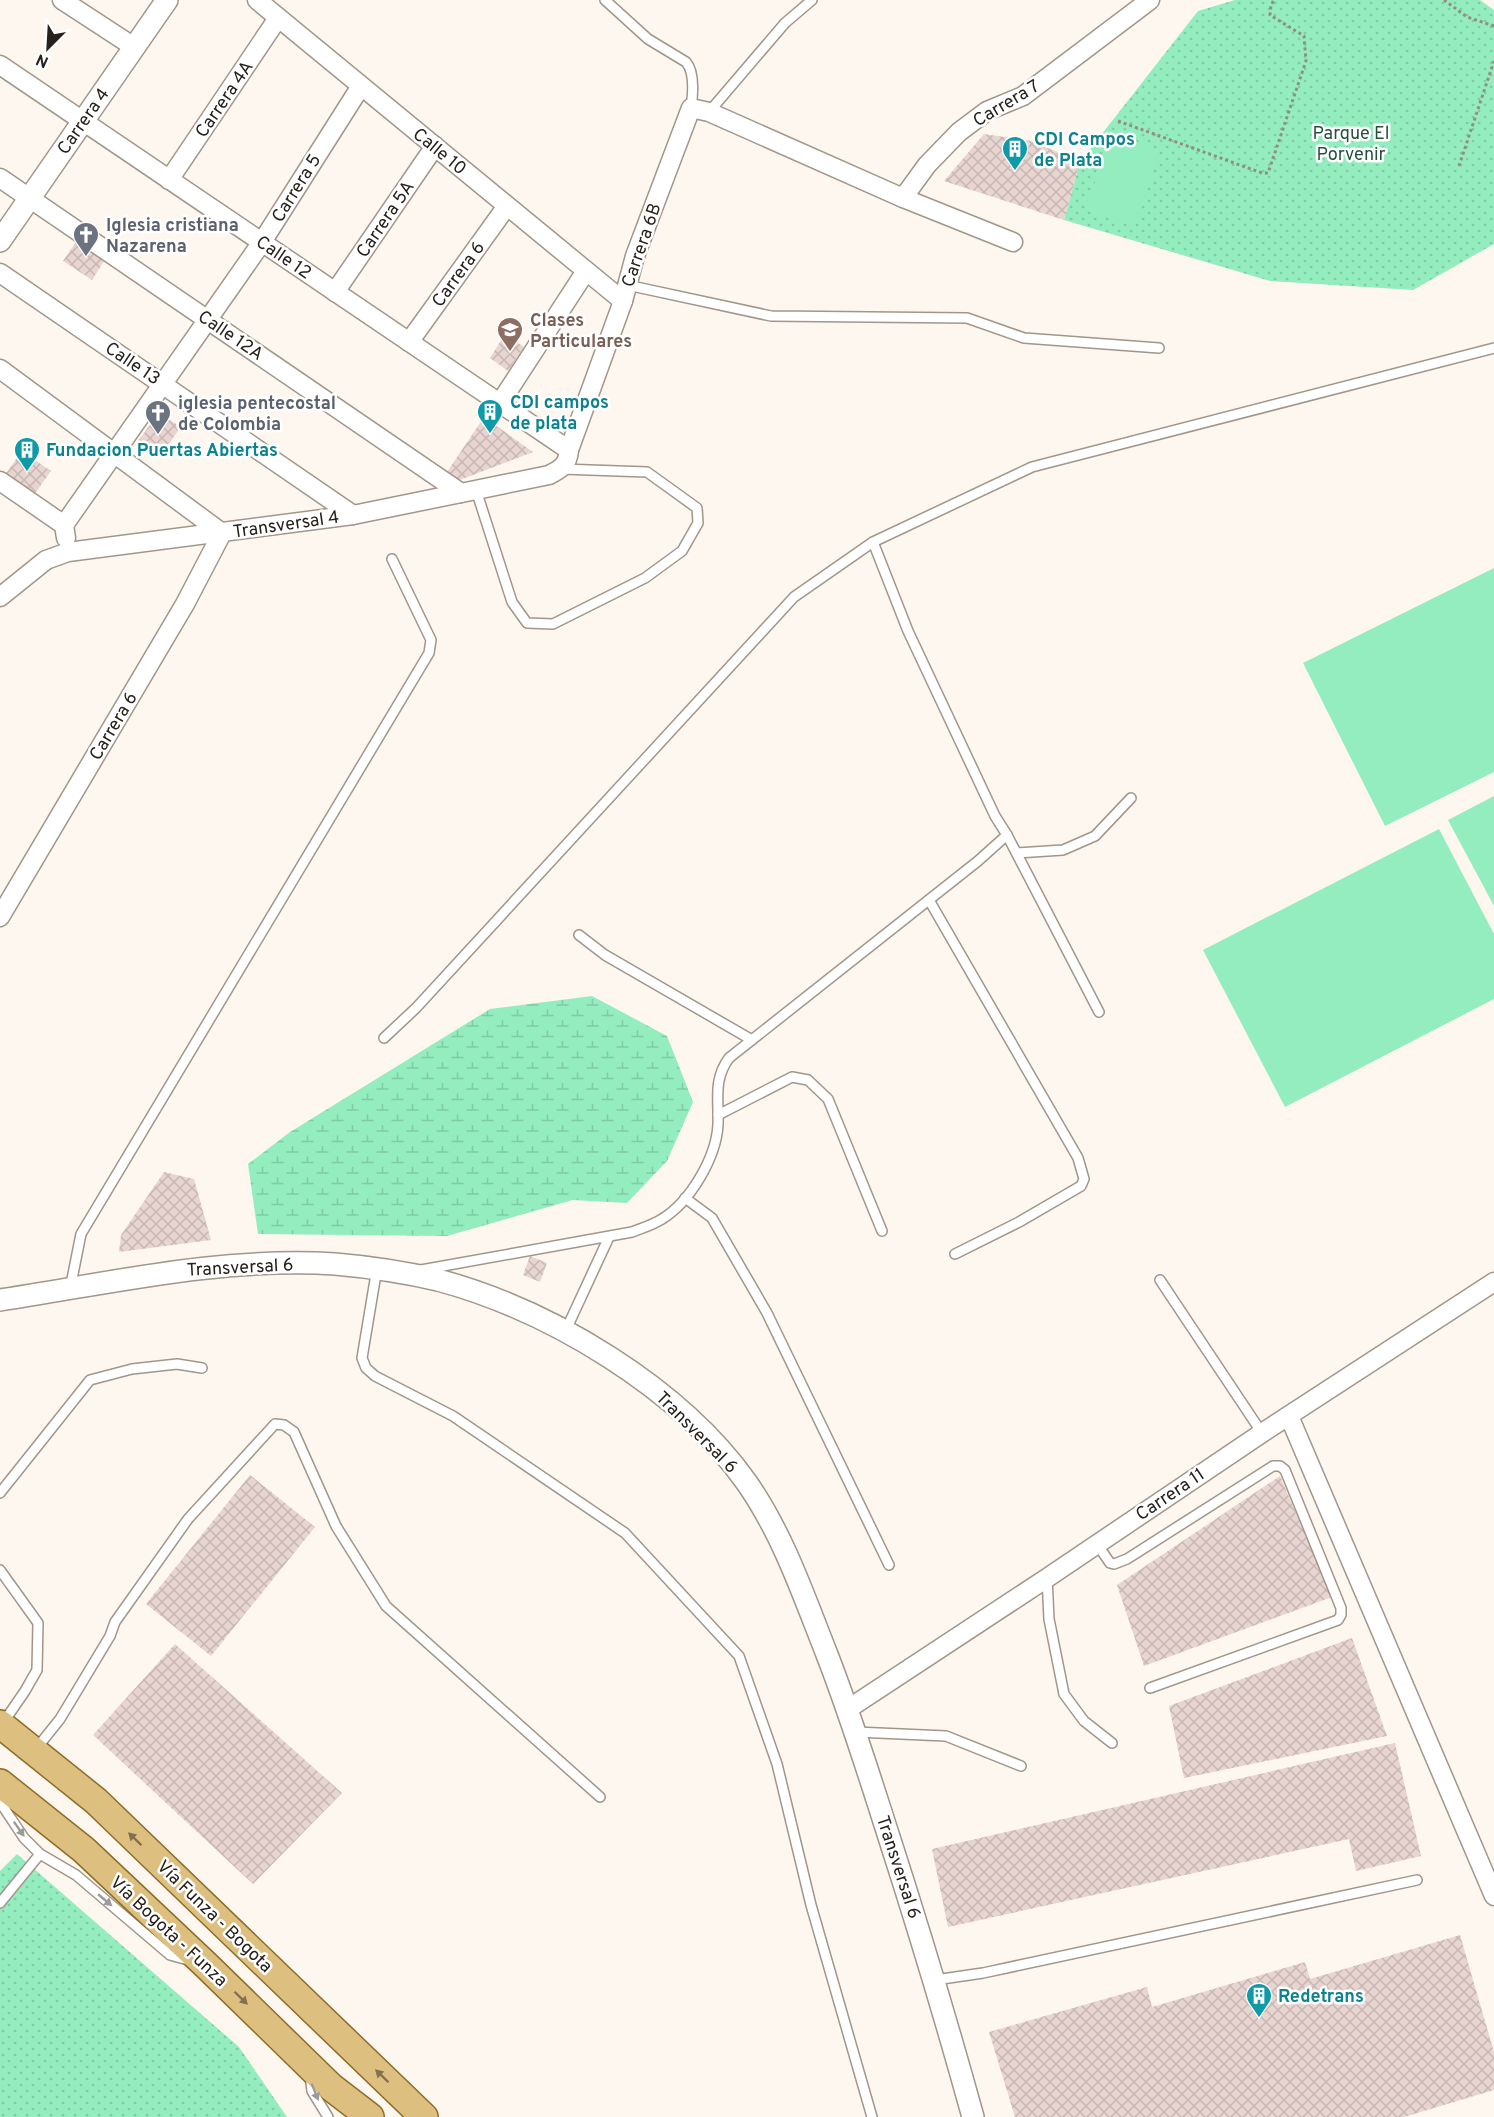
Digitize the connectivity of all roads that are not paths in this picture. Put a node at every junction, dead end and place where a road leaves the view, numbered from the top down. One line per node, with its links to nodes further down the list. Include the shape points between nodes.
1 (62, 0): 8 (street)
2 (167, 0): 8 (street, Carrera 4)
3 (257, 0): 7 (street, Calle 10)
4 (605, 0): 11 (lane, via 648,39 690,66 693,96)
5 (812, 0): 11 (lane, via 785,22)
6 (1150, 0): 17 (street, Carrera 7, via 1023,96 987,111 959,132 927,165)
7 (278, 18): 10 (street, Calle 10); 15 (street, Carrera 4A)
8 (134, 47): 12 (street, Carrera 4)
9 (0, 65): 12 (street, Calle 12)
10 (361, 86): 13 (street, Calle 10); 20 (street, Carrera 5)
11 (700, 110): 17 (street); 25 (street, Carrera 6B, via 635,256)
12 (83, 121): 15 (street, Calle 12); 16 (street, Carrera 4)
13 (435, 146): 18 (street, Calle 10); 24 (street, Carrera 5A)
14 (0, 178): 16 (street, Calle 12A)
15 (170, 180): 20 (street, Calle 12)
16 (30, 198): 19 (street, Carrera 4); 26 (street, Calle 12A)
17 (903, 198): 21 (street)
18 (507, 206): 22 (street, Calle 10); 27 (street, Carrera 6)
19 (0, 241)
20 (262, 242): 24 (street, Calle 12); 26 (street, Carrera 5)
21 (1013, 242)
22 (586, 271): 25 (street, Calle 10); 32 (street)
23 (0, 273): 31 (street, Calle 13)
24 (335, 292): 27 (street, Calle 12)
25 (625, 293): 28 (lane, via 771,316 967,318 1024,338); 33 (street, Carrera 6B)
26 (208, 320): 31 (street, Carrera 5); 37 (street, Calle 12A)
27 (409, 342): 32 (street, Calle 12)
28 (1159, 348)
29 (1494, 348): 41 (lane, via 1032,467)
30 (0, 369): 34 (street)
31 (164, 384): 34 (street, Carrera 5); 38 (street, Calle 13)
32 (500, 403): 33 (street, Calle 12)
33 (569, 450): 35 (street)
34 (115, 453): 39 (street, Carrera 5); 40 (street)
35 (561, 469): 37 (street, Transversal 4, via 549,475); 37 (lane, via 647,472 697,508 698,523 682,551 645,578 553,624 527,623 512,602)
36 (0, 481): 39 (street)
37 (469, 491): 38 (street, Transversal 4)
38 (353, 515): 40 (street, Transversal 4)
39 (64, 525): 42 (street)
40 (222, 533): 42 (street, Transversal 4); 49 (street, Carrera 6, via 185,604)
41 (873, 542): 46 (lane, via 908,631); 52 (lane, via 794,597 416,1008)
42 (68, 552): 44 (street, Transversal 4, via 46,560)
43 (392, 559): 63 (lane, via 431,640 429,653 81,1234)
44 (1, 595)
45 (1131, 798): 47 (lane, via 1095,836 1063,850)
46 (1007, 836): 47 (lane); 48 (lane)
47 (1017, 853): 51 (lane)
48 (929, 900): 53 (lane); 58 (lane, via 1078,1158 1084,1179 1081,1186)
49 (0, 917)
50 (579, 935): 53 (lane, via 605,955)
51 (1099, 1012)
52 (384, 1038)
53 (752, 1040): 54 (lane, via 721,1069 717,1084)
54 (718, 1115): 55 (lane, via 707,1166); 56 (lane, via 792,1077 808,1080 828,1099)
55 (685, 1198): 57 (lane, via 663,1219); 71 (lane, via 712,1218 767,1313)
56 (882, 1231)
57 (609, 1237): 60 (lane); 65 (lane)
58 (955, 1254)
59 (377, 1268): 60 (street, Transversal 6); 63 (street, Transversal 6, via 229,1264); 93 (lane, via 362,1358 366,1368 453,1416 625,1533 739,1656 777,1764 811,1905)
60 (406, 1273): 65 (street, Transversal 6, via 468,1289)
61 (1160, 1280): 68 (lane)
62 (1494, 1282): 67 (street, Carrera 11)
63 (70, 1289): 64 (street, Transversal 6)
64 (0, 1300)
65 (565, 1332): 75 (street, Transversal 6, via 673,1404 744,1479 786,1550)
66 (202, 1368): 69 (lane, via 177,1364 132,1369 90,1380)
67 (1289, 1416): 68 (street, Carrera 11); 86 (street)
68 (1262, 1433): 70 (street, Carrera 11)
69 (0, 1493)
70 (1097, 1544): 73 (street, Carrera 11); 74 (lane, via 1110,1563 1127,1559 1273,1466 1280,1466 1285,1470 1341,1608 1338,1620)
71 (889, 1565)
72 (0, 1570): 76 (lane, via 38,1623 37,1670)
73 (1047, 1578): 75 (street, Carrera 11); 78 (lane, via 1049,1619 1064,1694 1084,1721)
74 (1150, 1688)
75 (848, 1708): 77 (street, Transversal 6)
76 (0, 1725): 79 (main road, Vía Funza - Bogota)
77 (856, 1732): 80 (lane, via 946,1736); 89 (street, Transversal 6)
78 (1112, 1743)
79 (34, 1751): 82 (lane, via 60,1719 115,1622 188,1519 275,1424 294,1432 336,1526 386,1606); 92 (main road, Vía Funza - Bogota, one-way to 79, via 96,1801)
80 (1021, 1766)
81 (0, 1783): 88 (main road, Vía Bogota - Funza, via 84,1850)
82 (600, 1797)
83 (0, 1802): 84 (lane, one-way to 84)
84 (40, 1854): 87 (lane); 88 (lane, one-way to 88, via 76,1875 170,1955)
85 (1417, 1880): 89 (lane)
86 (1494, 1896)
87 (0, 1903)
88 (207, 1966): 90 (main road, Vía Bogota - Funza, one-way to 90)
89 (935, 1980): 94 (street, Transversal 6)
90 (308, 2064): 91 (main road, Vía Bogota - Funza, via 331,2086); 91 (lane, one-way to 91, via 312,2091)
91 (350, 2116)
92 (424, 2117)
93 (872, 2117)
94 (973, 2117)

